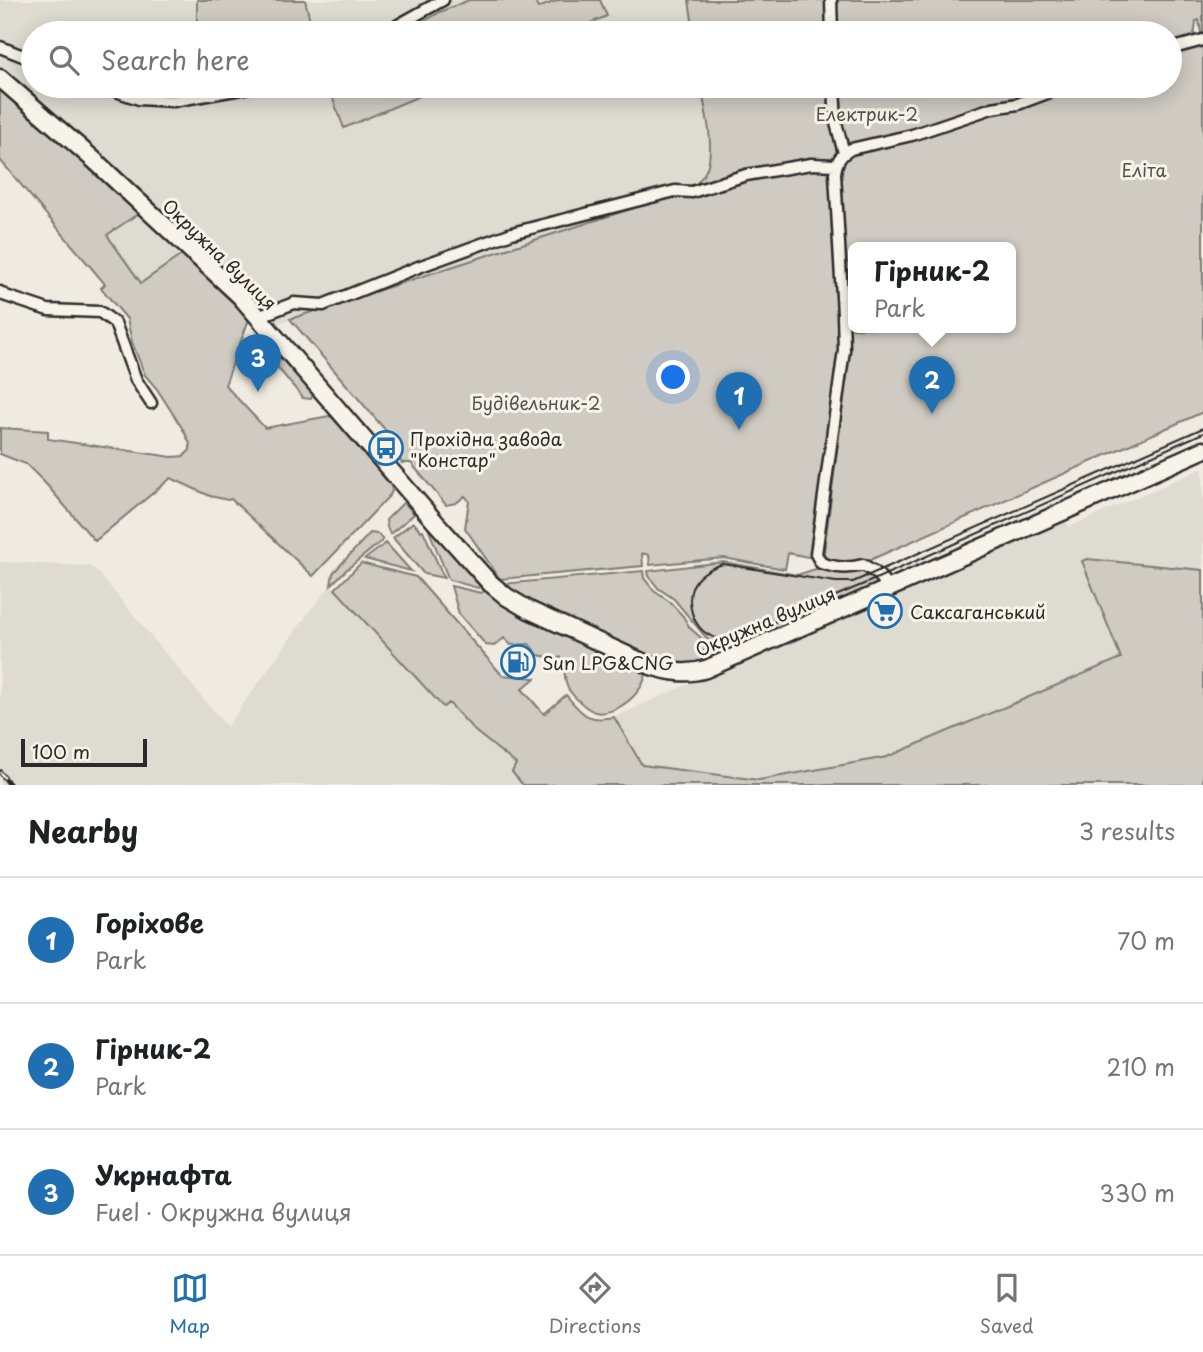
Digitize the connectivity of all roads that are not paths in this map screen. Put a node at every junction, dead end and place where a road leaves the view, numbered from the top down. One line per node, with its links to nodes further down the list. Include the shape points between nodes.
1 (443, 0): 3 (street)
2 (831, 0): 4 (street)
3 (405, 21)
4 (832, 21)
5 (1203, 40): 6 (street)
6 (1182, 46)
7 (0, 47): 8 (street)
8 (21, 55)
9 (0, 78): 10 (main road, Окружна вулиця)
10 (21, 97)
11 (23, 98): 19 (main road, Окружна вулиця)
12 (136, 98): 13 (street)
13 (190, 98)
14 (835, 98): 16 (street)
15 (1034, 98): 16 (street)
16 (844, 153): 17 (street)
17 (836, 165): 19 (street, via 811,164 746,175 525,230 323,305 294,303); 22 (street, via 844,350 816,555 821,563 834,568 863,565 877,572)
18 (0, 292): 20 (street, via 48,310 100,312 116,323 136,380)
19 (258, 317): 22 (main road, Окружна вулиця, via 490,583 529,610 651,666 695,673)
20 (151, 403)
21 (1203, 450): 22 (main road, Окружна вулиця)
22 (888, 589)

